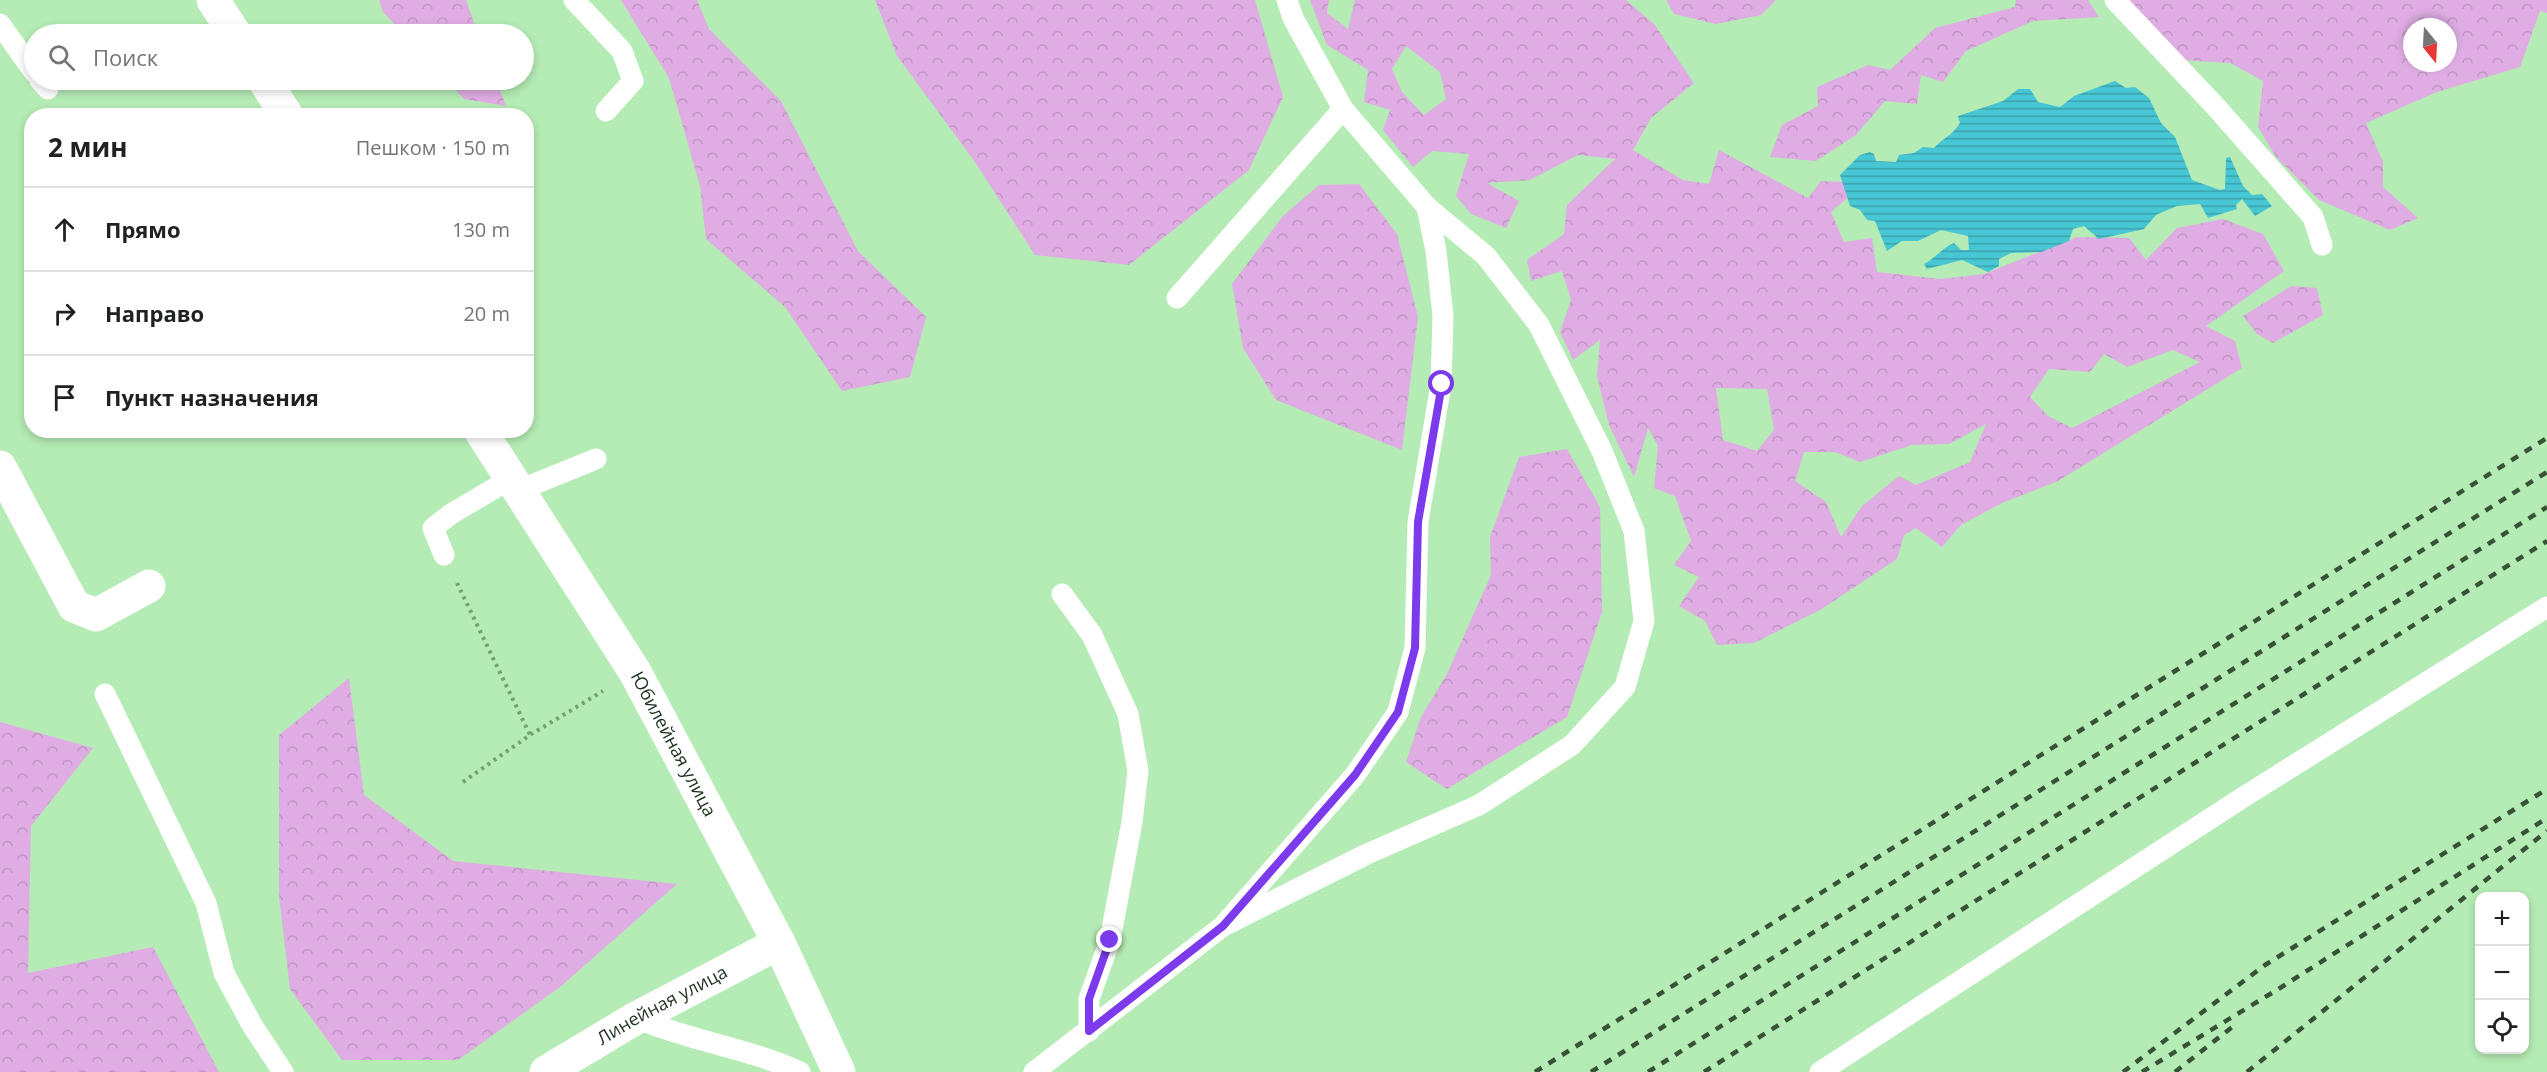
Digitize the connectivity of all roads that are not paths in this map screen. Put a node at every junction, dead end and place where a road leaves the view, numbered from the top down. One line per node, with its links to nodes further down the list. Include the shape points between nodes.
1 (213, 0): 6 (street)
2 (574, 0): 11 (lane, via 622,51 633,81)
3 (1287, 0): 10 (lane)
4 (2115, 0): 13 (lane, via 2313,217)
5 (0, 24): 7 (lane)
6 (229, 24)
7 (24, 58)
8 (270, 90): 9 (street)
9 (282, 108)
10 (1343, 109): 12 (lane); 14 (lane)
11 (606, 111)
12 (1427, 207): 24 (lane, via 1443,316 1442,384 1418,522 1415,648 1398,712 1355,775); 24 (lane, via 1486,256 1539,325 1602,451 1634,531 1644,621 1624,687 1572,745 1479,805 1367,854)
13 (2322, 245)
14 (1177, 298)
15 (485, 438): 18 (street, Юбилейная улица)
16 (596, 459): 18 (lane)
17 (0, 467): 20 (street, via 74,606 96,615)
18 (513, 485): 19 (lane, via 451,514 433,528); 25 (street, Юбилейная улица, via 635,672)
19 (444, 555)
20 (149, 586)
21 (1062, 594): 27 (lane, via 1092,635 1128,714 1138,771 1110,940 1089,999)
22 (2547, 607): 33 (lane, via 2242,798)
23 (105, 694): 28 (lane, via 206,903 224,973)
24 (1223, 926): 27 (lane)
25 (779, 943): 26 (street, Линейная улица); 31 (street, Юбилейная улица)
26 (636, 1018): 29 (street, Линейная улица); 30 (lane, via 673,1034)
27 (1089, 1031): 32 (lane)
28 (283, 1072)
29 (546, 1072)
30 (800, 1072)
31 (839, 1072)
32 (1034, 1072)
33 (1820, 1072)

